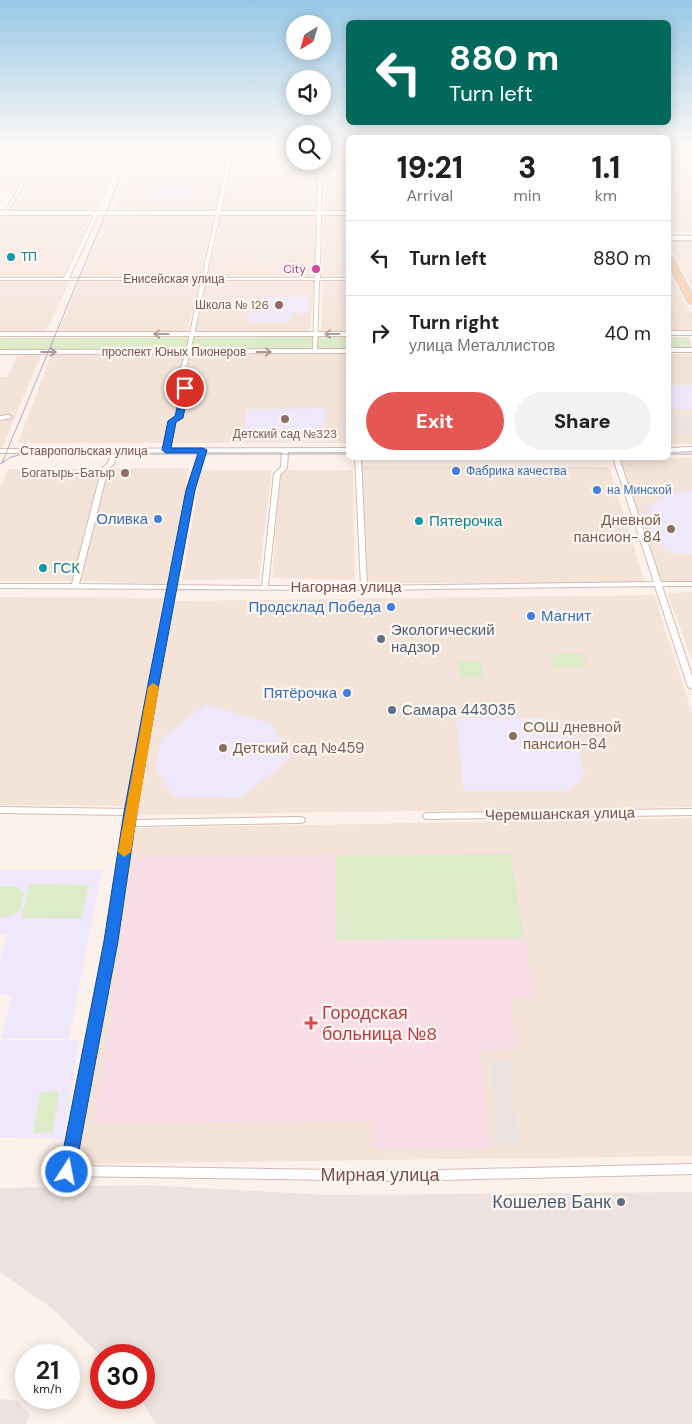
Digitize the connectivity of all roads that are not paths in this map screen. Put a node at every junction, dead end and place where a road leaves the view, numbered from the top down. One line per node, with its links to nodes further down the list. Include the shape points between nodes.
1 (96, 214): 10 (street)
2 (218, 214): 11 (street)
3 (320, 214): 12 (street)
4 (671, 233): 5 (main road)
5 (692, 233)
6 (671, 238): 7 (main road)
7 (692, 238)
8 (671, 265): 14 (main road)
9 (0, 279): 10 (street, Енисейская улица)
10 (66, 279): 11 (street, Енисейская улица)
11 (204, 279): 12 (street, Енисейская улица); 18 (street)
12 (318, 279): 13 (street, Енисейская улица); 19 (street)
13 (346, 279)
14 (692, 302)
15 (671, 333): 16 (street)
16 (692, 333)
17 (0, 334): 18 (street, проспект Юных Пионеров, one-way to 17)
18 (192, 334): 19 (street, проспект Юных Пионеров); 26 (street)
19 (315, 334): 20 (street, проспект Юных Пионеров, one-way to 19); 23 (street)
20 (346, 334)
21 (671, 350): 22 (street)
22 (692, 350)
23 (314, 351): 24 (street, проспект Юных Пионеров); 26 (street, проспект Юных Пионеров, one-way to 23)
24 (346, 351)
25 (0, 352): 26 (street, проспект Юных Пионеров, one-way to 26)
26 (188, 352): 31 (street, via 179,384 185,388 179,418 172,421)
27 (0, 418): 28 (street)
28 (10, 418)
29 (692, 449): 35 (street)
30 (115, 450): 31 (street, Ставропольская улица); 36 (street, Ставропольская улица); 42 (street, via 111,464 105,468)
31 (166, 450): 32 (street, Ставропольская улица)
32 (203, 450): 33 (street, Ставропольская улица); 43 (street, via 191,490)
33 (284, 450): 34 (street, Ставропольская улица); 44 (street, via 284,468 277,474)
34 (346, 450)
35 (671, 450)
36 (0, 451)
37 (358, 460): 45 (street)
38 (617, 460): 40 (street)
39 (692, 584): 40 (street, Нагорная улица)
40 (659, 585): 45 (street, Нагорная улица); 46 (street)
41 (0, 586): 42 (street, Нагорная улица)
42 (75, 586): 43 (street, Нагорная улица)
43 (172, 587): 44 (street, Нагорная улица); 48 (street)
44 (265, 588): 45 (street, Нагорная улица)
45 (364, 588)
46 (692, 687)
47 (0, 810): 48 (street)
48 (130, 812): 52 (street)
49 (692, 812): 50 (street, Черемшанская улица)
50 (427, 816)
51 (301, 820): 52 (street)
52 (129, 822): 53 (street, Мирная улица, via 111,941 67,1172 400,1176)
53 (692, 1168)

